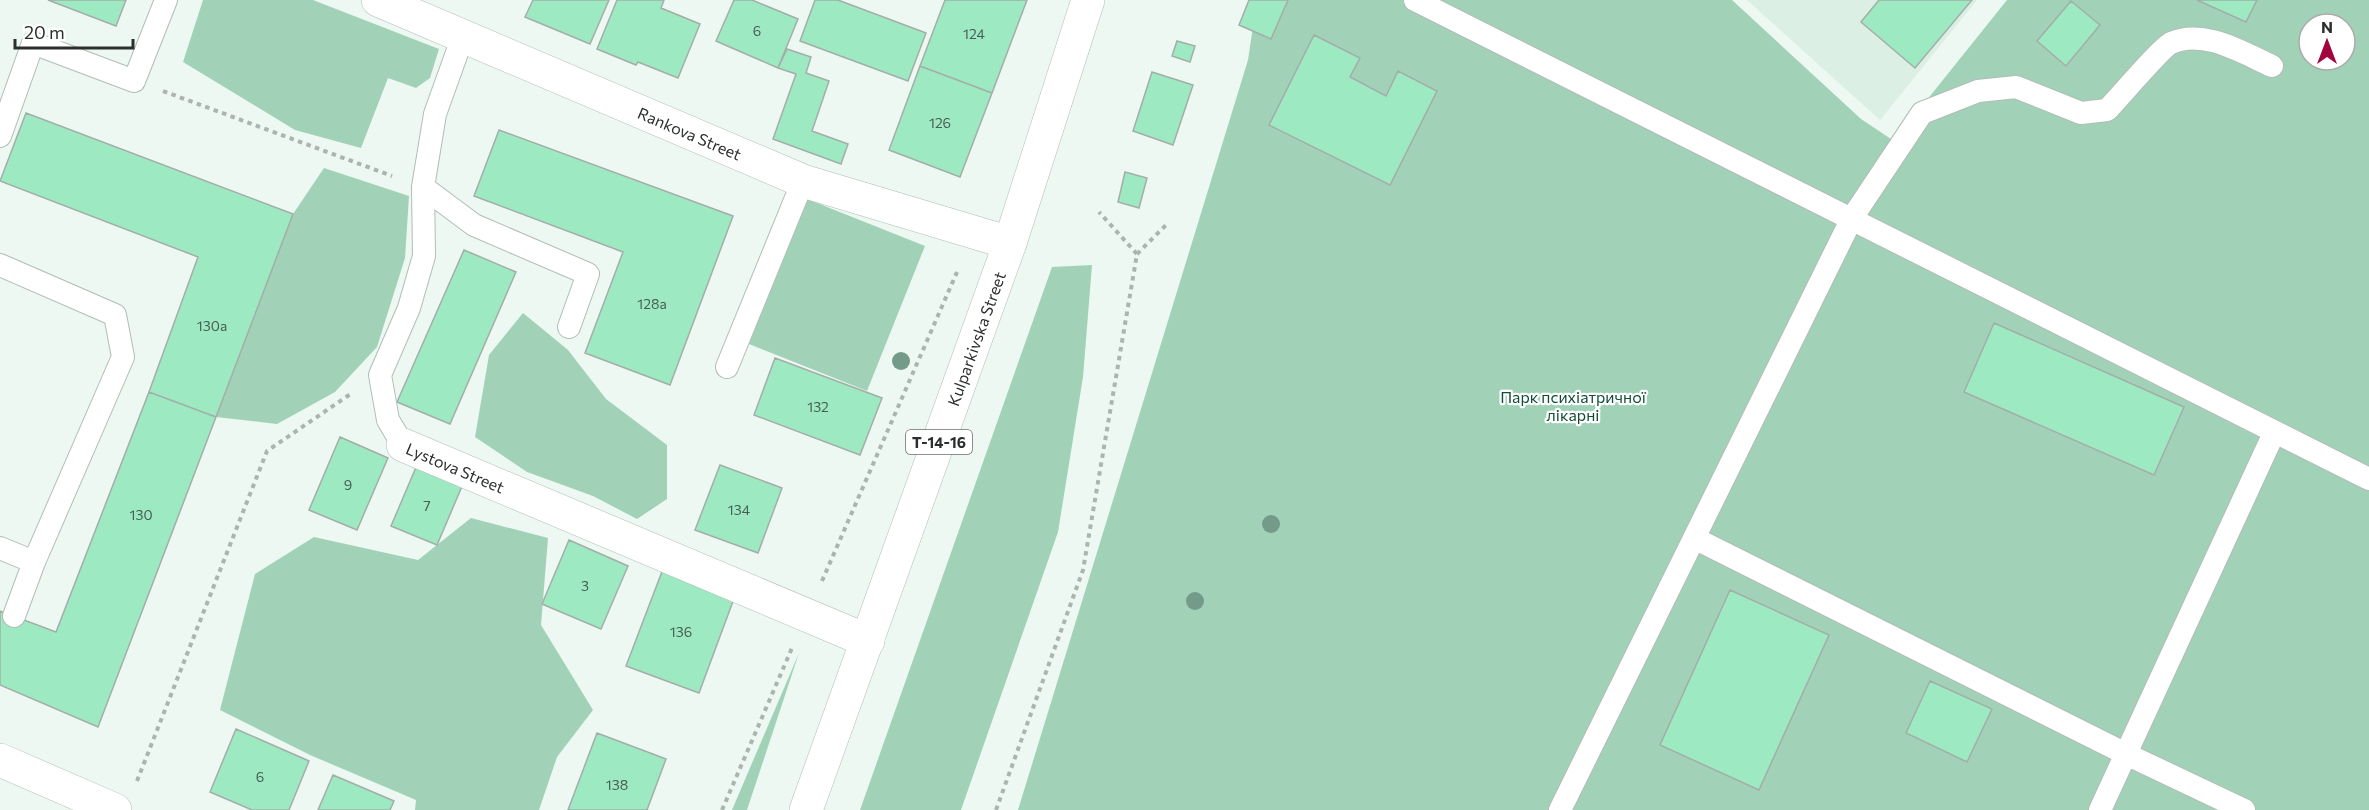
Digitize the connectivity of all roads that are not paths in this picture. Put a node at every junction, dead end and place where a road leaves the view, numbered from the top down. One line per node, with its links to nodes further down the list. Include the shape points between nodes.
1 (166, 0): 7 (lane, via 134,81 33,43)
2 (378, 0): 5 (street, Rankova Street)
3 (1088, 0): 11 (street, Kulparkivska Street / Т-14-16)
4 (1415, 0): 10 (lane)
5 (463, 36): 8 (street, Rankova Street); 9 (lane, via 435,114)
6 (2272, 66): 10 (lane, via 2224,45 2193,39 2170,43 2107,110 2081,113 2016,87 1978,91 1922,113)
7 (0, 136)
8 (803, 181): 11 (street, Rankova Street); 14 (lane)
9 (423, 187): 13 (lane, via 474,225 588,274); 16 (lane, Lystova Street, via 424,256 409,308 380,375 388,420)
10 (1852, 218): 15 (lane); 18 (lane)
11 (1010, 243): 22 (street, Kulparkivska Street / Т-14-16)
12 (0, 265): 20 (lane, via 115,315 123,357)
13 (569, 327)
14 (728, 367)
15 (2274, 433): 17 (lane); 23 (lane)
16 (404, 445): 22 (street, Lystova Street)
17 (2369, 479)
18 (1694, 538): 23 (lane); 27 (lane)
19 (0, 548): 20 (lane)
20 (34, 562): 21 (lane)
21 (14, 616)
22 (868, 641): 26 (street, Kulparkivska Street / Т-14-16)
23 (2126, 754): 28 (lane); 29 (lane)
24 (0, 760): 25 (street)
25 (124, 799)
26 (806, 810)
27 (1560, 810)
28 (2100, 810)
29 (2244, 810)

